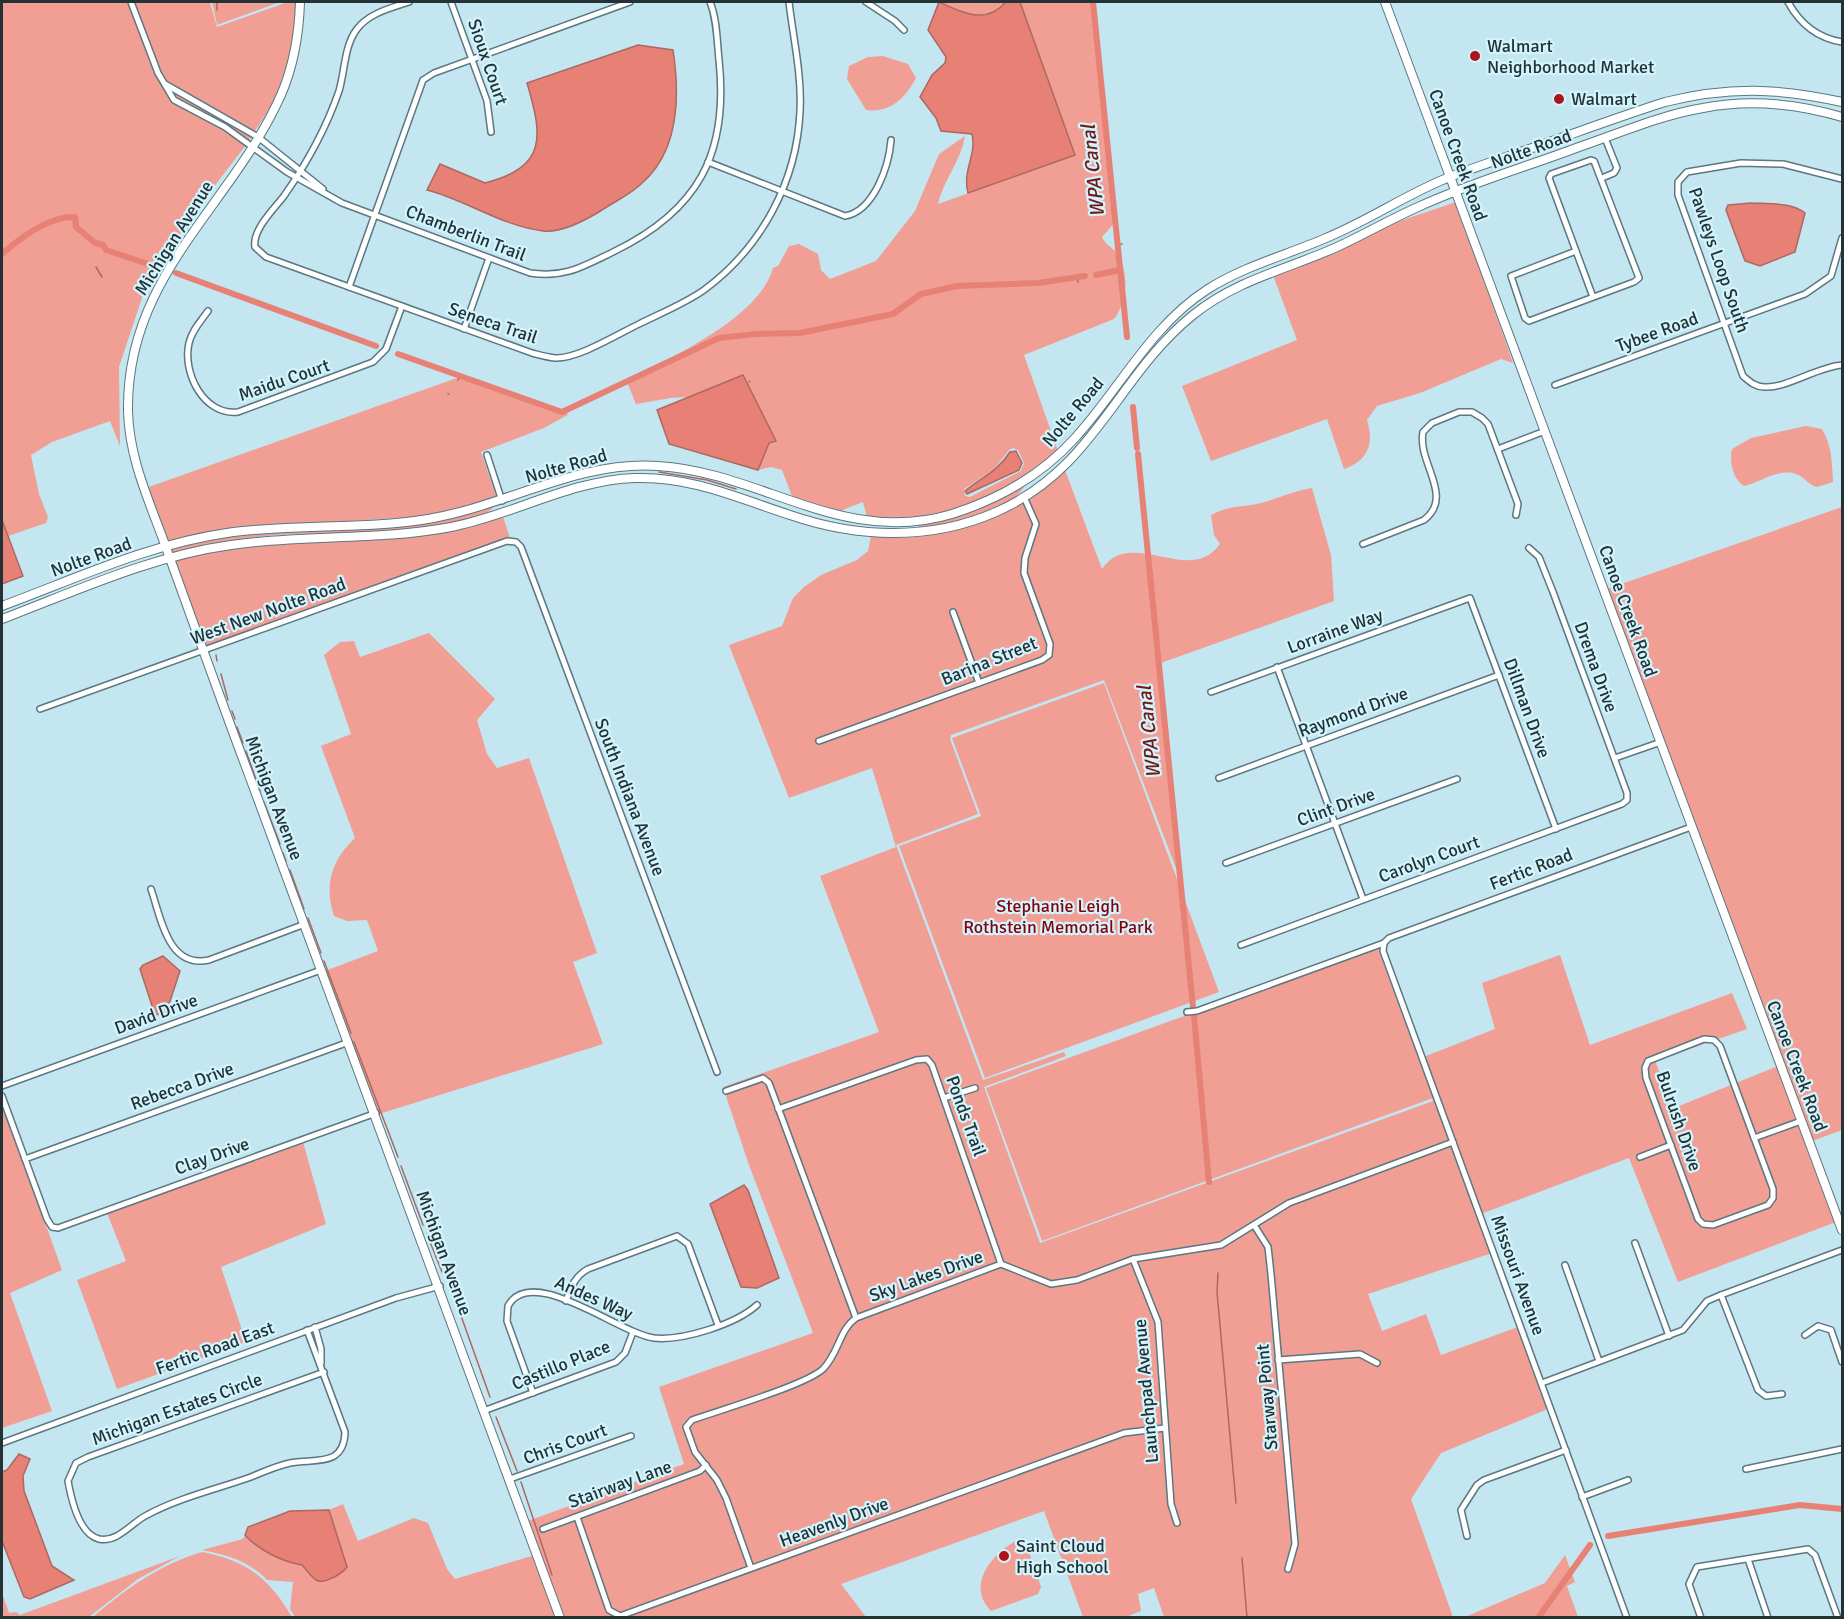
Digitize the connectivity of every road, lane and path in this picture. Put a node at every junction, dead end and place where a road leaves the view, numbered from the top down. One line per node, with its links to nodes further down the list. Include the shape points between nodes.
1 (131, 2): 14 (street)
2 (300, 2): 19 (street, Michigan Avenue, via 297,42 287,81)
3 (409, 2): 24 (street, Seneca Trail, via 377,13 356,30 331,112)
4 (452, 2): 13 (street, Sioux Court)
5 (630, 2): 13 (street)
6 (711, 2): 23 (street, Chamberlin Trail, via 721,104 715,146)
7 (789, 2): 30 (street, Seneca Trail, via 800,109 790,170)
8 (866, 2): 11 (street)
9 (1385, 2): 26 (street, Canoe Creek Road)
10 (1788, 2): 12 (street, via 1810,30)
11 (904, 30)
12 (1842, 42)
13 (472, 59): 18 (street, Sioux Court, via 491,113); 32 (street, via 423,80)
14 (165, 84): 19 (street); 22 (street, via 174,100 225,127)
15 (1842, 102): 17 (street, Nolte Road, via 1796,92 1721,91 1665,102)
16 (1842, 117): 20 (street, Nolte Road, via 1796,106 1724,105 1671,115)
17 (1607, 122): 20 (street); 26 (street, Nolte Road)
18 (491, 132)
19 (258, 137): 22 (street, Michigan Avenue); 24 (street)
20 (1609, 137): 27 (street, via 1617,168); 31 (street, Nolte Road)
21 (891, 140): 30 (street, via 890,158 868,203 854,214 838,214)
22 (252, 147): 25 (street); 58 (street, Michigan Avenue, via 159,285 135,346 128,412 132,447)
23 (708, 162): 30 (street); 35 (street, Chamberlin Trail, via 692,192 659,226 639,240 579,268 547,276)
24 (301, 171): 25 (street, Seneca Trail); 29 (street)
25 (297, 177): 29 (street); 36 (street, Seneca Trail, via 257,232 255,247 266,257)
26 (1450, 177): 31 (street, Canoe Creek Road); 42 (street, Nolte Road, via 1327,238 1221,282 1186,305)
27 (1602, 178): 34 (street, via 1591,160 1549,178); 37 (street, via 1638,278)
28 (1842, 179): 40 (street, Pawleys Loop South, via 1783,164 1741,163 1687,172 1678,182 1678,195)
29 (325, 192): 32 (street, Chamberlin Trail)
30 (781, 192): 41 (street, Seneca Trail, via 752,245 702,291 576,353 556,358 532,353)
31 (1456, 192): 43 (street, Nolte Road, via 1333,249 1235,287 1193,315); 48 (street, Canoe Creek Road)
32 (373, 214): 35 (street, Chamberlin Trail); 36 (street)
33 (1842, 238): 40 (street, Tybee Road, via 1831,276 1821,284 1805,294)
34 (1576, 252): 37 (street); 37 (street, via 1511,276 1525,318 1529,321)
35 (489, 258): 41 (street)
36 (348, 287): 38 (street, Seneca Trail)
37 (1593, 297)
38 (402, 306): 39 (street, Maidu Court, via 386,349 373,362 229,413 213,407 204,398 189,368 192,336); 41 (street, Seneca Trail)
39 (208, 311)
40 (1724, 324): 45 (street, Pawleys Loop South, via 1743,376 1755,385 1773,387); 47 (street, Tybee Road)
41 (464, 329)
42 (1149, 343): 43 (street); 44 (street, Nolte Road)
43 (1149, 361): 46 (street, Nolte Road)
44 (1132, 364): 46 (street); 50 (street, Nolte Road)
45 (1842, 365)
46 (1135, 381): 52 (street, Nolte Road, via 1084,447 1058,473)
47 (1555, 385)
48 (1545, 431): 49 (street); 72 (street, Canoe Creek Road)
49 (1498, 449): 54 (street, via 1518,504); 57 (street, via 1488,424 1472,412 1460,412 1432,423 1423,432 1421,442 1438,494 1432,514)
50 (1062, 451): 52 (street, via 1062,458 1029,486); 53 (street, Nolte Road, via 1022,484 986,502 946,516 903,522 830,515 693,470 659,466 601,469)
51 (487, 455): 53 (street)
52 (1024, 497): 55 (street, Nolte Road, via 996,512 938,530 866,533 828,527 712,487 636,478 576,488); 68 (street, Barina Street, via 1036,524 1024,573 1051,651 1042,660)
53 (502, 501): 55 (street); 58 (street, Nolte Road, via 418,520 228,532)
54 (1516, 515)
55 (484, 519): 60 (street, Nolte Road, via 408,534 276,538)
56 (507, 541): 65 (street, West New Nolte Road); 90 (street, South Indiana Avenue, via 520,547)
57 (1363, 544)
58 (165, 546): 60 (street, Michigan Avenue); 62 (street, Nolte Road)
59 (1529, 548): 74 (street, Drema Drive, via 1539,557)
60 (170, 558): 64 (street, Nolte Road); 65 (street, Michigan Avenue)
61 (1470, 598): 66 (street, Lorraine Way); 67 (street, Dillman Drive)
62 (2, 606)
63 (953, 612): 68 (street)
64 (2, 619)
65 (203, 651): 70 (street, West New Nolte Road); 84 (street, Michigan Avenue)
66 (1277, 668): 69 (street, Lorraine Way); 73 (street)
67 (1499, 675): 73 (street, Raymond Drive); 80 (street, Dillman Drive)
68 (979, 683): 71 (street, Barina Street)
69 (1210, 692)
70 (39, 709)
71 (819, 741)
72 (1661, 742): 74 (street); 79 (street, Canoe Creek Road)
73 (1307, 745): 75 (street, Raymond Drive); 78 (street)
74 (1615, 758): 77 (street, Drema Drive)
75 (1219, 778)
76 (1457, 778): 78 (street, Clint Drive)
77 (1627, 800): 80 (street, Carolyn Court)
78 (1336, 824): 81 (street, Clint Drive); 83 (street)
79 (1691, 827): 85 (street, Fertic Road); 98 (street, Canoe Creek Road)
80 (1556, 829): 83 (street, Carolyn Court)
81 (1226, 863)
82 (151, 889): 84 (street, via 172,947 194,962)
83 (1363, 899): 86 (street, Carolyn Court)
84 (305, 924): 87 (street, Michigan Avenue)
85 (1384, 943): 88 (street, Fertic Road); 100 (street, Missouri Avenue, via 1386,961)
86 (1241, 945)
87 (321, 970): 89 (street, Michigan Avenue); 91 (street, David Drive)
88 (1186, 1012)
89 (349, 1042): 97 (street, Michigan Avenue); 103 (street, Rebecca Drive)
90 (717, 1072)
91 (2, 1086)
92 (975, 1088): 95 (street)
93 (726, 1090): 96 (street, via 763,1078 769,1083)
94 (2, 1096): 103 (street)
95 (944, 1098): 96 (street, Ponds Trail, via 927,1059); 109 (street, Ponds Trail)
96 (778, 1109): 115 (street)
97 (376, 1113): 103 (street, Clay Drive, via 58,1228 52,1227 47,1219); 111 (street, Michigan Avenue)
98 (1801, 1121): 99 (street); 105 (street, Canoe Creek Road)
99 (1754, 1138): 101 (street, Bulrush Drive, via 1773,1198 1768,1205 1713,1225 1698,1219); 101 (street, Bulrush Drive, via 1720,1046 1714,1040 1704,1039 1648,1061 1645,1068)
100 (1453, 1142): 104 (street, Sky Lakes Drive, via 1288,1203); 128 (street, Missouri Avenue)
101 (1671, 1145): 102 (street)
102 (1640, 1156)
103 (25, 1159)
104 (1254, 1225): 108 (street, Sky Lakes Drive, via 1221,1245); 122 (street, Starway Point, via 1268,1247)
105 (1842, 1230)
106 (1635, 1243): 121 (street)
107 (1842, 1250): 112 (street)
108 (1133, 1259): 109 (street, Sky Lakes Drive, via 1077,1280 1051,1284); 132 (street, Launchpad Avenue, via 1158,1322)
109 (1001, 1264): 115 (street, Sky Lakes Drive)
110 (1565, 1265): 123 (street)
111 (441, 1286): 117 (street, Fertic Road East); 131 (street, Michigan Avenue)
112 (1721, 1294): 121 (street, via 1707,1301 1683,1330); 130 (street, via 1758,1390 1766,1395)
113 (566, 1300): 116 (street, via 576,1279 588,1269 677,1236 687,1244); 119 (street, Andes Way); 129 (street, Andes Way, via 531,1290 518,1294 508,1306 508,1326)
114 (757, 1305): 116 (street, Andes Way, via 747,1315)
115 (855, 1318): 137 (street, Sky Lakes Drive, via 821,1371 688,1424 695,1452)
116 (718, 1325): 119 (street, Andes Way, via 673,1338)
117 (315, 1327): 118 (street, Fertic Road East); 126 (street, Michigan Estates Circle)
118 (307, 1330): 126 (street, Michigan Estates Circle); 134 (street, Fertic Road East)
119 (633, 1332): 129 (street, Castillo Place, via 625,1353 616,1362)
120 (1805, 1335): 124 (street, via 1818,1326 1831,1330)
121 (1669, 1336): 123 (street)
122 (1278, 1360): 125 (street, via 1360,1354); 148 (street, Starway Point, via 1295,1544)
123 (1599, 1361): 128 (street)
124 (1842, 1362)
125 (1377, 1363)
126 (321, 1365): 127 (street, Michigan Estates Circle)
127 (324, 1372): 127 (street, Michigan Estates Circle, via 345,1432 345,1442 335,1456 285,1464 150,1513 111,1539 99,1539 83,1525 68,1480 76,1463)
128 (1542, 1383): 136 (street, Missouri Avenue)
129 (533, 1393): 131 (street, Castillo Place)
130 (1782, 1394)
131 (486, 1410): 139 (street, Michigan Avenue)
132 (1165, 1428): 143 (street, Launchpad Avenue, via 1171,1504); 147 (street, Heavenly Drive, via 1124,1433)
133 (631, 1436): 139 (street, Chris Court)
134 (2, 1443)
135 (1842, 1449): 138 (street)
136 (1566, 1450): 141 (street, Missouri Avenue); 145 (street, via 1477,1485 1461,1510)
137 (706, 1465): 142 (street, Stairway Lane, via 700,1471); 147 (street, Sky Lakes Drive, via 726,1498)
138 (1746, 1469)
139 (510, 1479): 151 (street, Michigan Avenue)
140 (1629, 1480): 141 (street)
141 (1582, 1497): 152 (street, Missouri Avenue)
142 (577, 1517): 144 (street, Stairway Lane); 147 (street, Heavenly Drive, via 613,1614 620,1616)
143 (1178, 1523)
144 (543, 1529)
145 (1467, 1536)
146 (1748, 1559): 150 (street, via 1808,1549 1815,1555); 153 (street, via 1697,1567 1689,1584); 154 (street)
147 (751, 1568)
148 (1288, 1569)
149 (1842, 1609): 150 (street)
150 (1837, 1614)
151 (561, 1617)
152 (1627, 1617)
153 (1701, 1617)
154 (1768, 1617)

